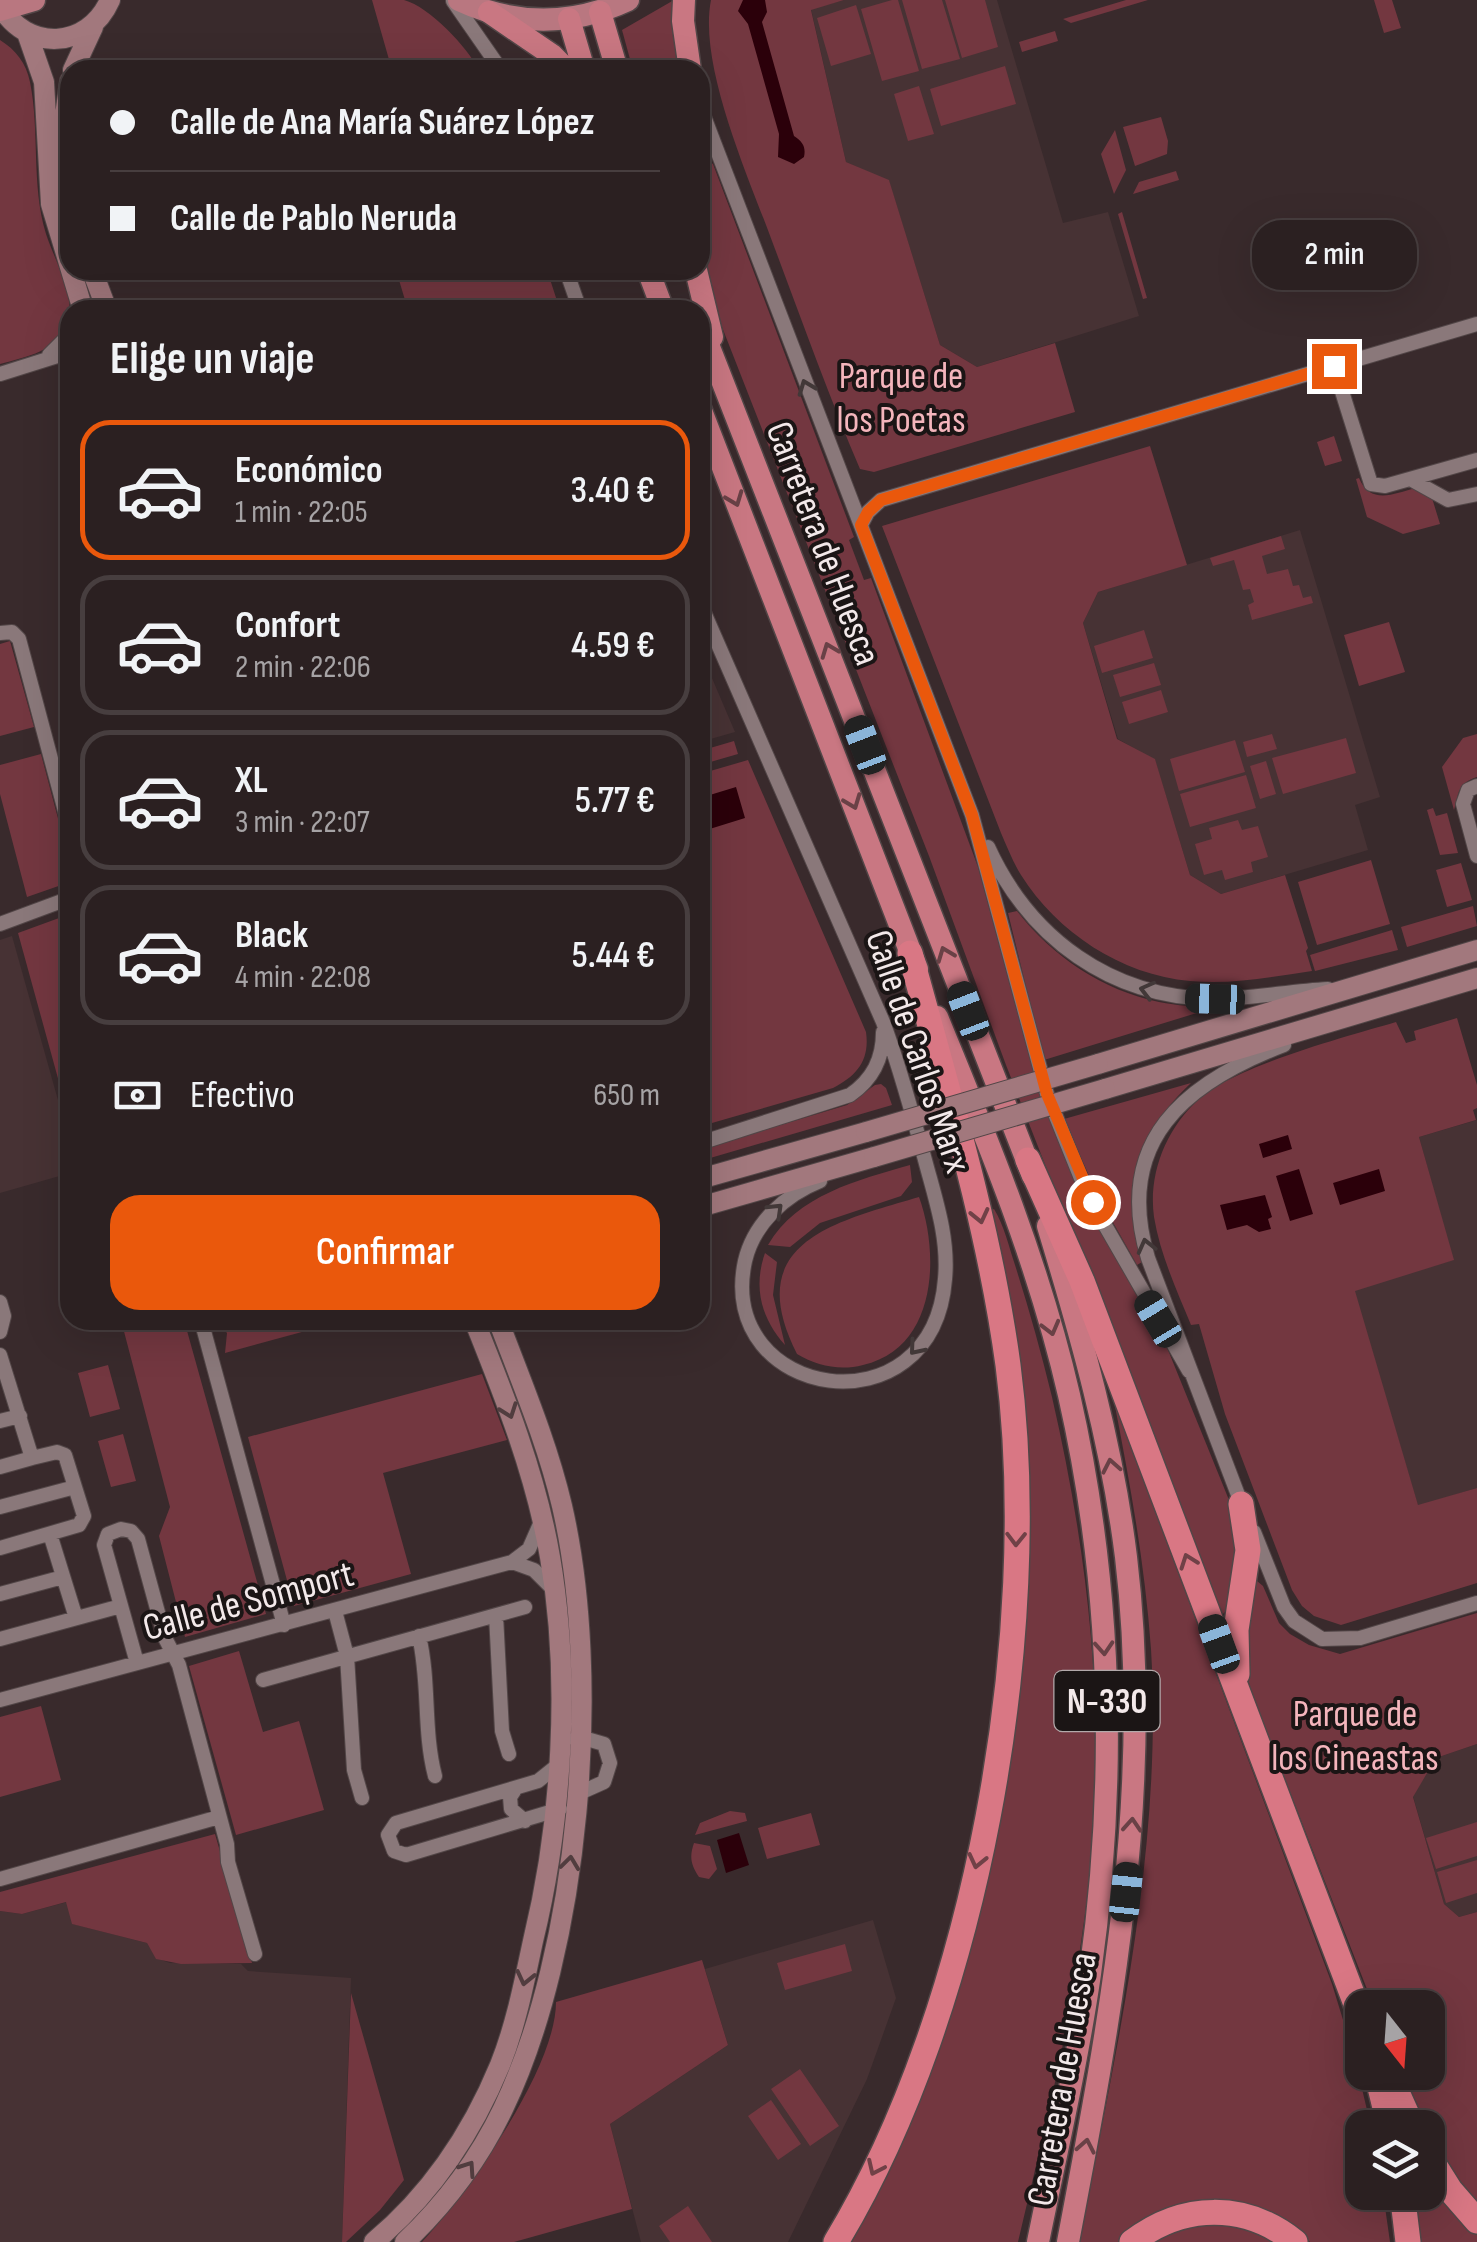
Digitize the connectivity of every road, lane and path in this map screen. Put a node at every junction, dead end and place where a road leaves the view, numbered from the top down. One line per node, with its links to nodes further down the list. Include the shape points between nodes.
1 (34, 0): 7 (main road)
2 (110, 0): 10 (main road)
3 (456, 0): 9 (main road); 13 (street)
4 (628, 0): 6 (main road)
5 (684, 0): 17 (highway)
6 (598, 6): 8 (main road); 16 (highway)
7 (1, 8): 11 (main road)
8 (566, 10): 9 (main road, via 529,20); 15 (highway)
9 (489, 12): 14 (highway)
10 (94, 25): 11 (main road, via 61,40); 12 (main road)
11 (26, 33): 19 (main road, via 44,82 47,160)
12 (78, 60)
13 (495, 60)
14 (557, 60)
15 (581, 60)
16 (614, 60)
17 (689, 60)
18 (710, 132): 33 (street, one-way to 18)
19 (60, 237)
20 (1477, 324): 27 (street)
21 (710, 325): 29 (highway)
22 (60, 346): 26 (street)
23 (710, 348): 29 (highway, Carretera de Huesca / N-330)
24 (60, 355): 26 (street)
25 (60, 362): 26 (street)
26 (36, 363): 28 (street)
27 (1334, 366): 34 (street, via 1371,484); 37 (street)
28 (0, 374)
29 (725, 384): 55 (highway, Carretera de Huesca / N-330, one-way to 29)
30 (710, 434): 48 (highway, Carretera de Huesca / N-330, one-way to 48)
31 (1477, 460): 32 (street)
32 (1454, 467): 34 (street); 36 (street, via 1438,484)
33 (842, 478): 37 (street, via 854,492); 38 (street)
34 (1411, 480): 36 (street)
35 (1477, 494): 36 (street)
36 (1443, 498)
37 (881, 500): 38 (street)
38 (861, 525): 43 (street)
39 (710, 625): 52 (street, Calle de Carlos Marx)
40 (6, 632): 42 (street, via 19,639)
41 (1477, 786): 44 (street, via 1463,804)
42 (60, 793)
43 (972, 815): 50 (street, one-way to 43, via 1198,998 1158,994 1114,978 1066,950 1033,919 1003,878); 64 (street, via 1047,1094 1106,1228)
44 (1477, 856)
45 (60, 902): 46 (street)
46 (0, 924)
47 (1477, 950): 50 (main road)
48 (910, 953): 112 (highway, one-way to 112, via 982,1220 1006,1352 1017,1506 1014,1619 994,1780 954,1961 910,2092); 118 (highway, Carretera de Huesca / N-330, one-way to 118, via 1000,1168 1040,1286 1079,1445 1098,1574 1107,1718 1102,1862 1090,1975)
49 (1477, 978): 51 (main road)
50 (1348, 988): 56 (main road, bridge)
51 (1396, 1001): 54 (main road, bridge); 64 (street, one-way to 51, via 1140,1220 1141,1182 1154,1141 1180,1103 1216,1076)
52 (882, 1022): 53 (street, via 881,1059 862,1087); 54 (street, Calle de Carlos Marx, one-way to 54, via 937,1207 946,1257 943,1296 926,1338 898,1368 856,1383 820,1382 784,1364 760,1340 746,1306 744,1266 759,1230 784,1201)
53 (710, 1140)
54 (872, 1157): 57 (main road)
55 (1028, 1160): 96 (highway, one-way to 55, via 1082,1281); 119 (highway, Carretera de Huesca / N-330, one-way to 55, via 1123,1920 1135,1696 1126,1557 1103,1426)
56 (710, 1176)
57 (710, 1204)
58 (0, 1302): 62 (street)
59 (204, 1330): 88 (street)
60 (478, 1330): 73 (main road, one-way to 73)
61 (503, 1330): 78 (main road, via 548,1456)
62 (0, 1332)
63 (0, 1355): 65 (street)
64 (1189, 1371): 71 (street)
65 (5, 1379): 66 (street)
66 (20, 1416): 67 (street); 68 (street)
67 (0, 1422)
68 (32, 1458): 69 (street); 70 (street, via 63,1453)
69 (0, 1467)
70 (76, 1487): 72 (street); 74 (street, via 83,1521)
71 (1242, 1504): 82 (street, via 1284,1607 1322,1639 1360,1638); 96 (highway, via 1248,1550 1236,1658)
72 (0, 1507)
73 (542, 1518): 76 (main road); 77 (street, via 534,1542)
74 (50, 1534): 75 (street); 79 (street)
75 (0, 1548)
76 (550, 1555): 77 (street, Calle de Somport); 78 (street); 80 (main road)
77 (515, 1560): 80 (street); 85 (street, Calle de Somport)
78 (573, 1575): 97 (main road)
79 (63, 1577): 81 (street); 87 (street)
80 (555, 1593): 99 (main road)
81 (0, 1594)
82 (1477, 1603)
83 (121, 1606): 87 (street); 91 (street, via 104,1539 113,1531 132,1531); 93 (street)
84 (525, 1607): 86 (street)
85 (335, 1611): 88 (street, Calle de Somport); 92 (street)
86 (496, 1615): 89 (street); 98 (street)
87 (76, 1618): 90 (street)
88 (284, 1625): 91 (street, Calle de Somport)
89 (420, 1636): 92 (street); 100 (street)
90 (0, 1639)
91 (173, 1654): 93 (street, Calle de Somport); 105 (street)
92 (347, 1656): 94 (street); 103 (street, via 354,1770)
93 (137, 1663): 95 (street, Calle de Somport)
94 (264, 1680)
95 (0, 1700)
96 (1246, 1718): 109 (highway)
97 (580, 1737): 99 (street); 102 (main road); 102 (street, via 604,1744 610,1763 604,1782)
98 (509, 1754)
99 (558, 1762): 101 (street, via 546,1777); 104 (main road)
100 (435, 1776)
101 (516, 1788): 106 (street, via 511,1809); 106 (street, via 396,1823 388,1835 394,1851 406,1855)
102 (578, 1792): 104 (street); 115 (main road, one-way to 102, via 455,2186 513,2087 554,1952)
103 (362, 1798)
104 (555, 1813): 106 (street); 114 (main road, one-way to 114, via 536,1932 500,2063 437,2177)
105 (219, 1817): 107 (street); 108 (street)
106 (525, 1821)
107 (0, 1879)
108 (255, 1954)
109 (1352, 1990)
110 (1445, 2182): 113 (highway)
111 (1404, 2210): 122 (highway)
112 (854, 2213): 116 (highway); 117 (highway)
113 (1477, 2222)
114 (374, 2242)
115 (405, 2242)
116 (836, 2242)
117 (845, 2242)
118 (1038, 2242)
119 (1068, 2242)
120 (1132, 2242): 121 (highway, via 1155,2226 1204,2212 1254,2218)
121 (1296, 2242)
122 (1408, 2242)

